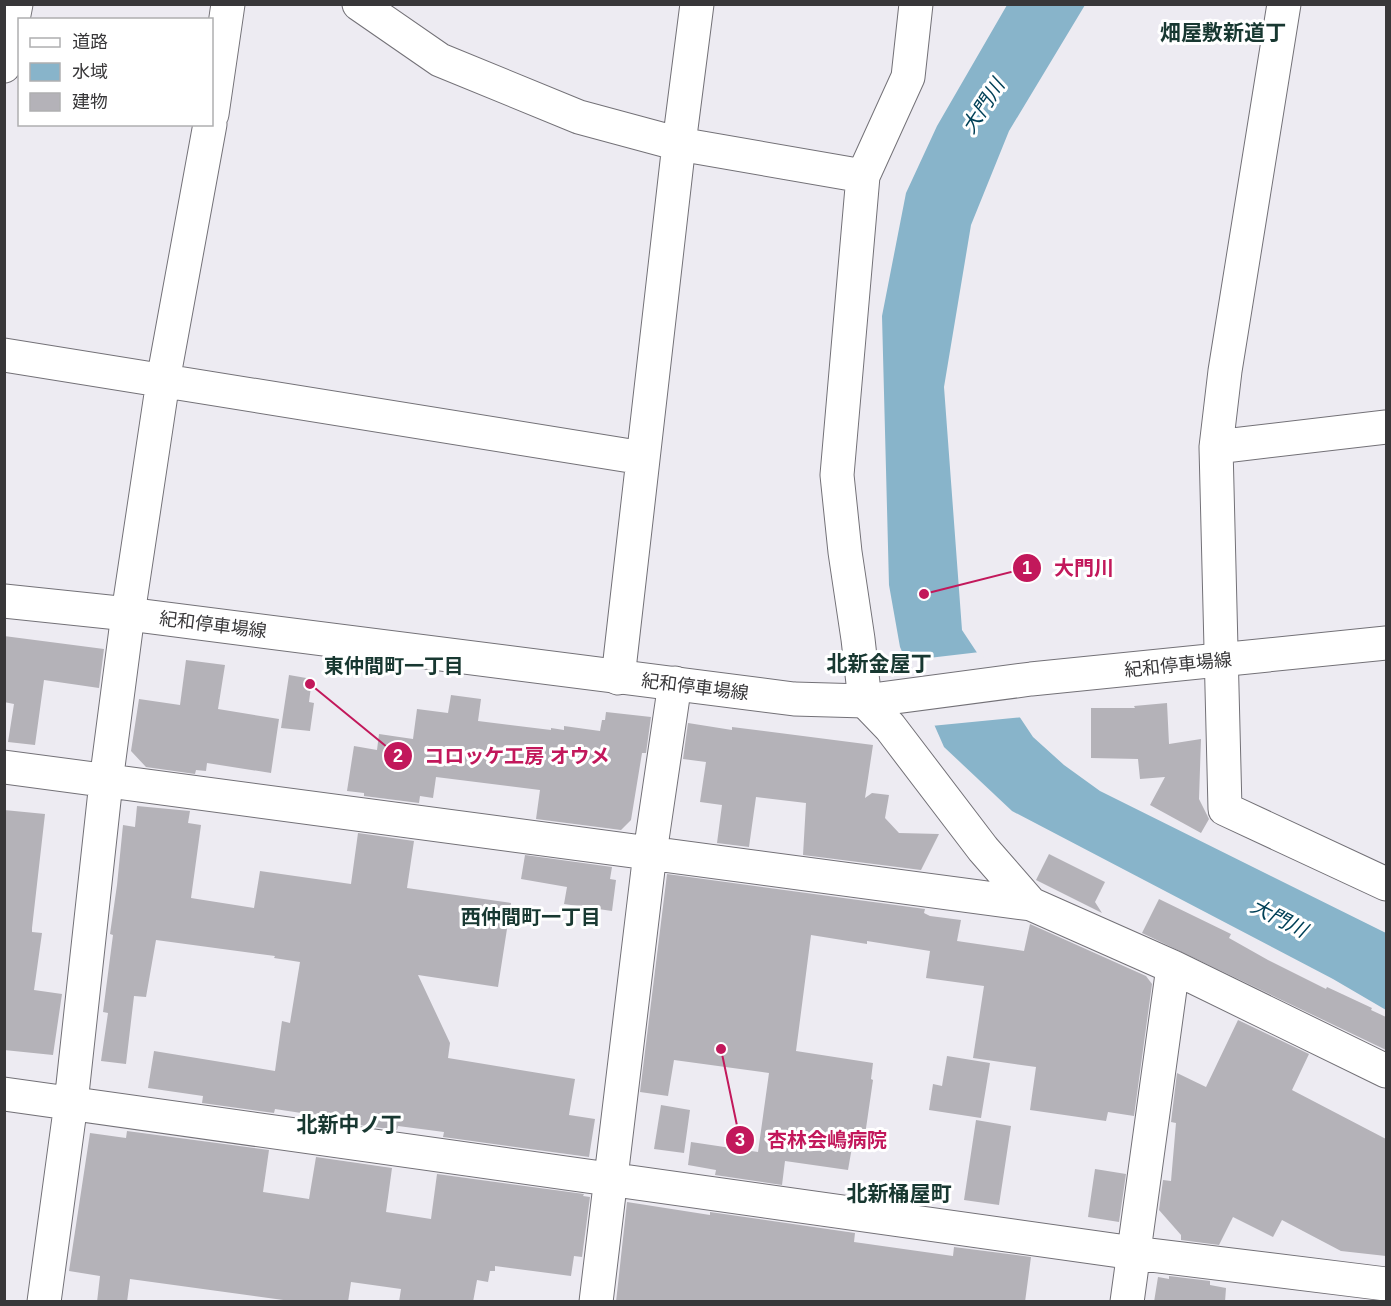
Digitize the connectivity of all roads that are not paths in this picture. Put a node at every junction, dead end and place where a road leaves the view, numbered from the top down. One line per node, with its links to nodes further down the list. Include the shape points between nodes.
1 (16, 4): 7 (street)
2 (228, 4): 8 (street)
3 (359, 4): 10 (street, via 440,60 579,117)
4 (697, 4): 10 (street)
5 (916, 4): 11 (street, via 908,77)
6 (1284, 4): 15 (street)
7 (4, 66)
8 (213, 107)
9 (210, 126): 13 (street)
10 (679, 144): 11 (street); 16 (street)
11 (863, 176): 23 (street, via 837,476)
12 (4, 355): 13 (street)
13 (163, 381): 16 (street); 18 (street)
14 (1386, 427): 15 (street)
15 (1216, 447): 20 (street)
16 (643, 458): 21 (street)
17 (4, 601): 18 (street, 紀和停車場線)
18 (128, 614): 21 (street, 紀和停車場線); 25 (street)
19 (1386, 643): 20 (street, 紀和停車場線)
20 (1220, 661): 23 (street, 紀和停車場線, via 1031,679); 27 (street, via 1225,809)
21 (618, 678): 22 (street, 紀和停車場線)
22 (675, 683): 23 (street, 紀和停車場線, via 794,699); 26 (street)
23 (865, 701): 28 (street)
24 (4, 767): 25 (street)
25 (106, 782): 26 (street); 32 (street)
26 (650, 853): 28 (street); 33 (street)
27 (1386, 884)
28 (1031, 904): 29 (street)
29 (1173, 967): 30 (street); 34 (street)
30 (1386, 1071)
31 (4, 1094): 32 (street)
32 (71, 1103): 33 (street); 36 (street)
33 (610, 1178): 34 (street); 37 (street)
34 (1134, 1253): 35 (street); 38 (street)
35 (1386, 1284)
36 (44, 1302)
37 (596, 1302)
38 (1127, 1302)

